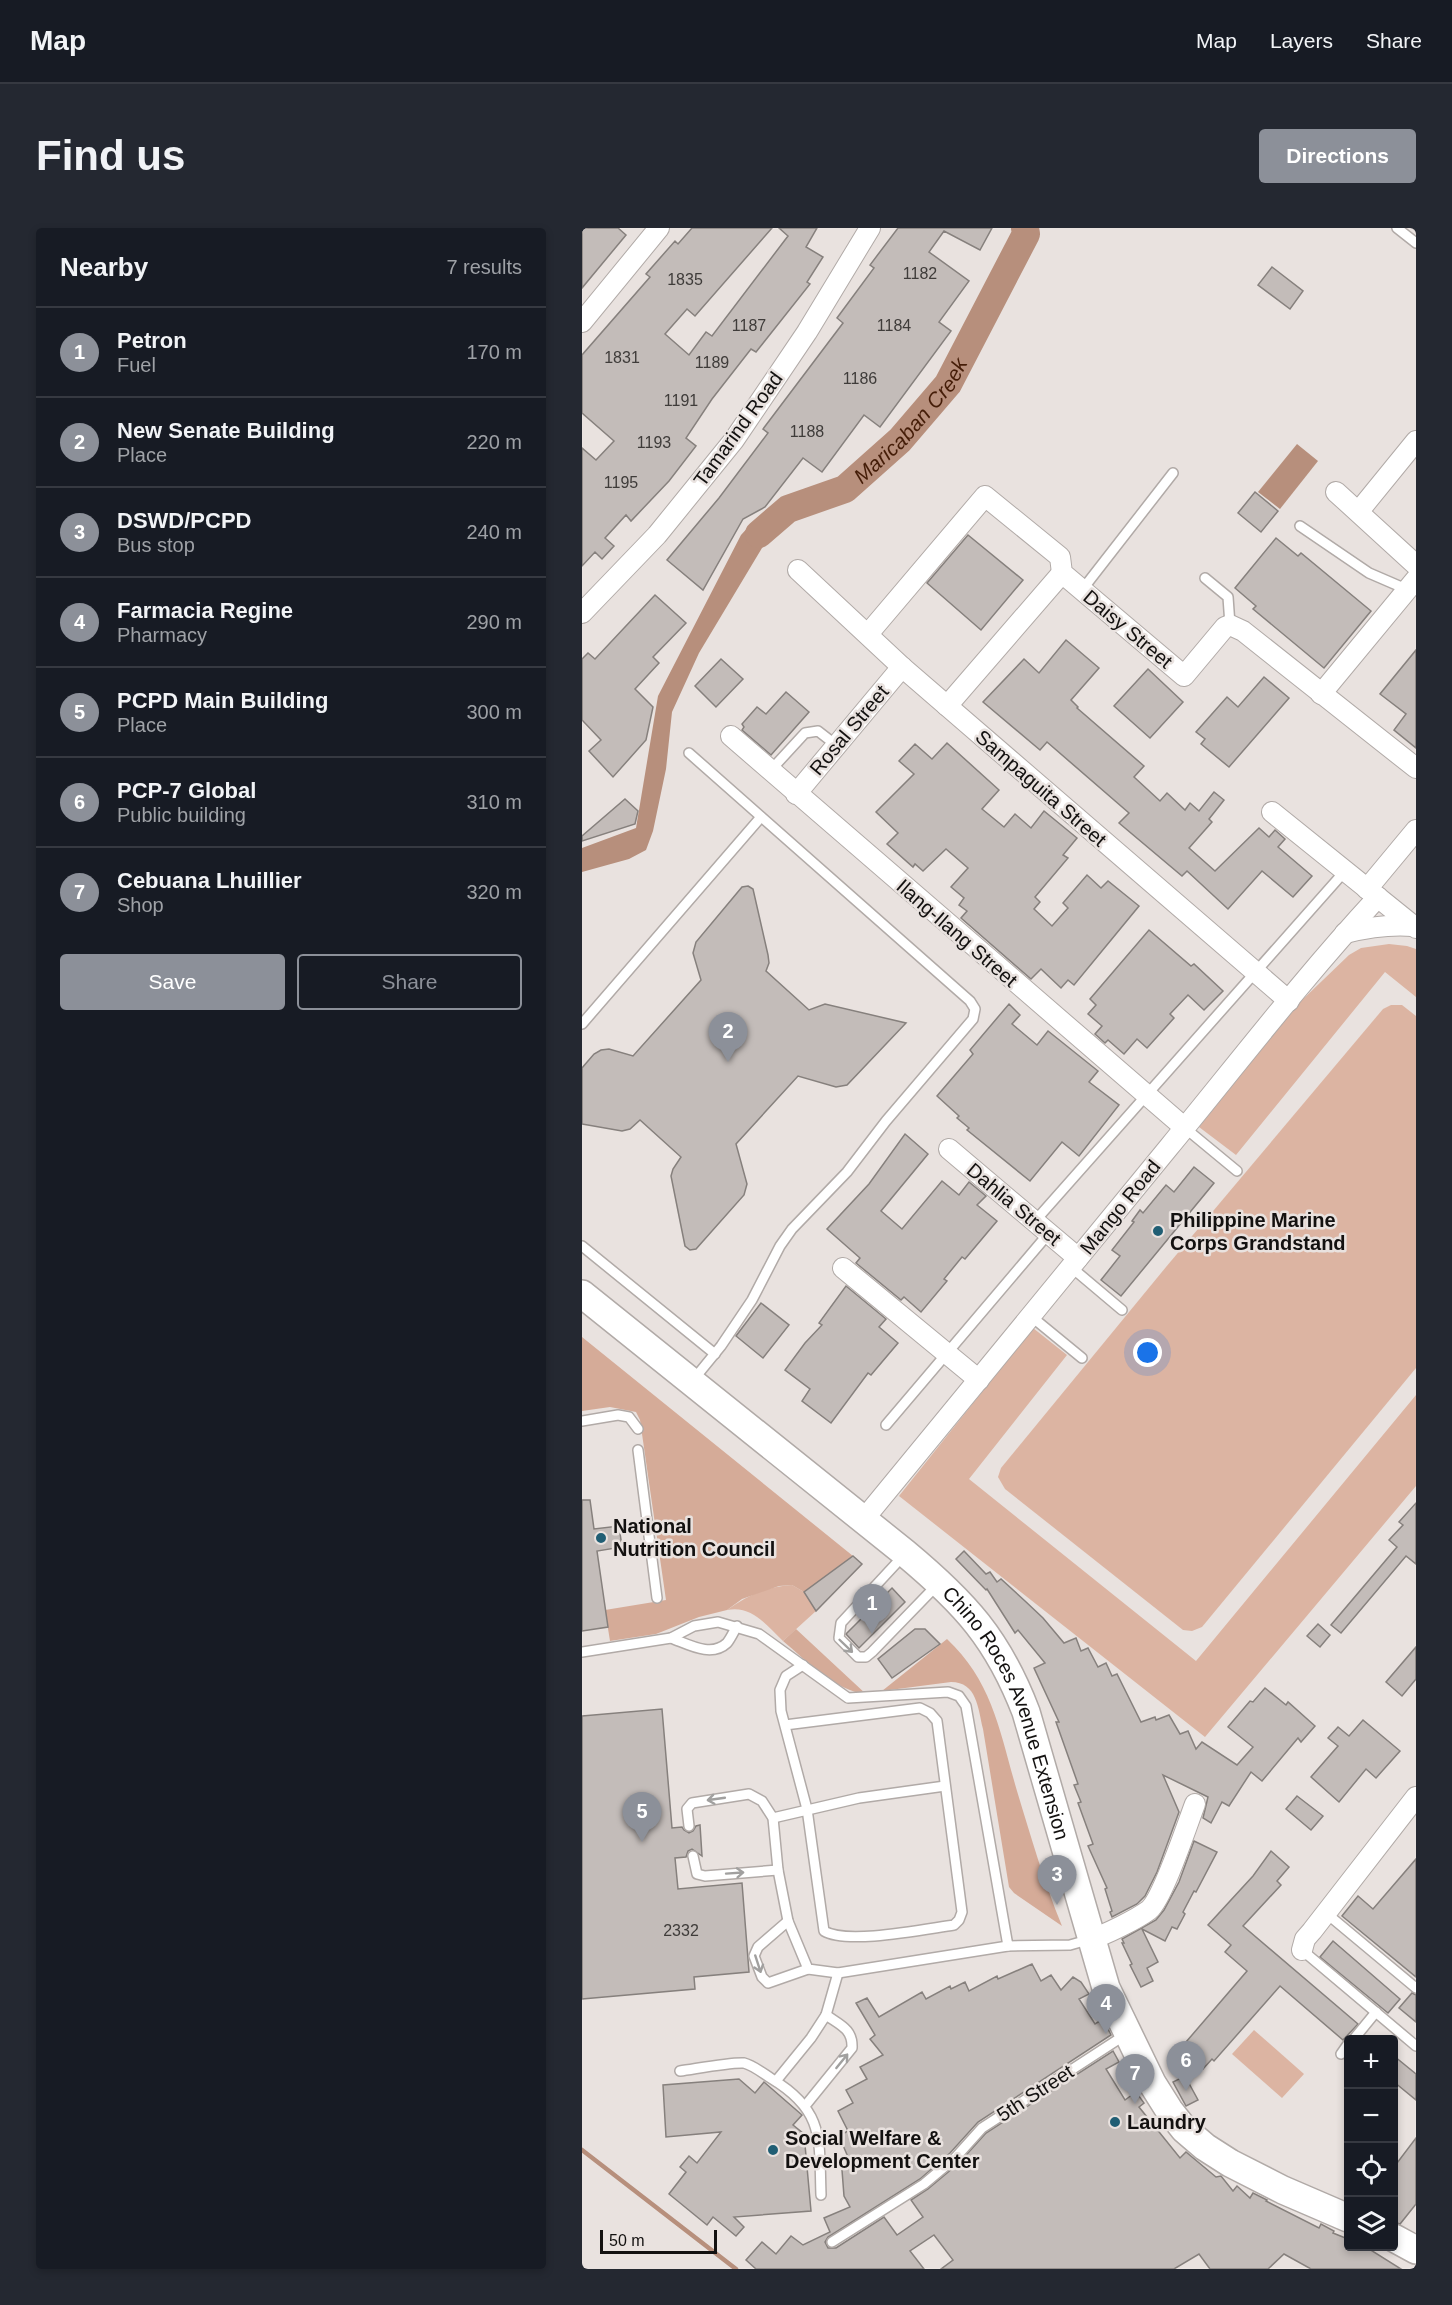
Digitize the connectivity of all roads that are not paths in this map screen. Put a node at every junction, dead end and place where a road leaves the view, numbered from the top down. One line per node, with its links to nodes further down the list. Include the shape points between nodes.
1 (659, 228): 5 (street)
2 (870, 228): 17 (street, Tamarind Road, via 807,332 734,440 657,535)
3 (1397, 228): 4 (lane)
4 (1416, 243)
5 (582, 322)
6 (1416, 441): 9 (street)
7 (1173, 473): 16 (lane)
8 (1336, 492): 9 (street)
9 (1359, 511): 11 (street)
10 (1300, 526): 15 (lane, via 1369,573)
11 (1416, 565)
12 (798, 570): 19 (street, Sampaguita Street)
13 (1062, 573): 16 (street, Daisy Street); 19 (street, Daisy Street, via 1060,557 985,496); 22 (street)
14 (1205, 578): 18 (lane, via 1228,597)
15 (1411, 584): 21 (street)
16 (1082, 590): 18 (street, Daisy Street, via 1184,676)
17 (582, 613)
18 (1230, 625): 21 (street)
19 (868, 634): 20 (street, Sampaguita Street)
20 (902, 667): 22 (street, Sampaguita Street); 24 (street, Rosal Street)
21 (1322, 694): 26 (street)
22 (947, 706): 36 (street, Sampaguita Street)
23 (731, 736): 27 (street, Ilang-Ilang Street)
24 (836, 745): 27 (lane, via 818,732 805,733); 28 (street, Rosal Street)
25 (689, 753): 30 (lane)
26 (1416, 768)
27 (771, 771): 28 (street, Ilang-Ilang Street)
28 (796, 794): 39 (street, Ilang-Ilang Street)
29 (1272, 812): 32 (street)
30 (762, 817): 38 (lane); 51 (lane, via 970,1000 975,1014 846,1172 786,1237 752,1300)
31 (1416, 830): 33 (street, Mango Road)
32 (1345, 871): 33 (street); 36 (lane)
33 (1373, 893): 34 (street); 35 (street, Mango Road)
34 (1414, 927): 35 (street, via 1374,925)
35 (1345, 933): 37 (street, Mango Road)
36 (1255, 973): 37 (street, Sampaguita Street); 39 (lane)
37 (1288, 1001): 40 (street, Mango Road)
38 (582, 1024)
39 (1146, 1096): 40 (street, Ilang-Ilang Street); 43 (lane)
40 (1185, 1128): 42 (lane); 45 (street, Mango Road)
41 (950, 1149): 43 (street, Dahlia Street)
42 (1237, 1171)
43 (1042, 1227): 45 (street, Dahlia Street); 50 (lane)
44 (582, 1246): 51 (lane)
45 (1075, 1263): 48 (lane); 49 (street, Mango Road)
46 (843, 1268): 50 (street)
47 (582, 1294): 54 (main road, Chino Roces Avenue Extension)
48 (1122, 1310)
49 (1032, 1317): 52 (lane); 53 (street, Mango Road)
50 (947, 1353): 53 (street); 56 (lane)
51 (715, 1354): 54 (lane)
52 (1082, 1358)
53 (979, 1380): 59 (street, Mango Road)
54 (692, 1382): 59 (main road, Chino Roces Avenue Extension)
55 (582, 1421): 57 (lane, via 618,1415 629,1417)
56 (886, 1425)
57 (638, 1429)
58 (638, 1450): 62 (lane)
59 (864, 1519): 60 (main road, Chino Roces Avenue Extension)
60 (905, 1553): 61 (main road, Chino Roces Avenue Extension); 61 (lane, one-way to 61, via 841,1623 838,1638 858,1657 872,1652)
61 (940, 1582): 78 (main road, Chino Roces Avenue Extension, via 989,1636 1018,1691)
62 (657, 1598)
63 (737, 1626): 64 (lane, via 718,1622 694,1626); 64 (lane, via 727,1643 715,1649 704,1650); 66 (lane, via 759,1634)
64 (671, 1638): 65 (lane)
65 (582, 1652)
66 (803, 1665): 67 (lane, via 786,1676 780,1690); 79 (lane, via 848,1698 948,1692 959,1696 966,1706)
67 (785, 1725): 68 (lane, via 920,1708 937,1721); 71 (lane)
68 (945, 1786): 71 (lane); 71 (lane, via 962,1912 954,1925 875,1936 831,1935 824,1931)
69 (1416, 1797): 76 (street)
70 (1195, 1804): 78 (street, via 1160,1894 1149,1909)
71 (807, 1809): 72 (lane)
72 (773, 1818): 73 (lane, one-way to 73, via 762,1801 749,1794 692,1803 687,1809); 75 (lane)
73 (689, 1826)
74 (693, 1856): 75 (lane, one-way to 75, via 697,1874 705,1876)
75 (778, 1870): 77 (lane)
76 (1325, 1912): 80 (street, via 1305,1939); 83 (lane)
77 (788, 1921): 81 (lane); 81 (lane, one-way to 81, via 758,1947 754,1956 762,1977 768,1983)
78 (1091, 1939): 79 (lane, via 1070,1945); 86 (main road, Chino Roces Avenue Extension, via 1106,1988)
79 (1008, 1946): 82 (lane)
80 (1302, 1950): 84 (lane)
81 (808, 1969): 82 (lane)
82 (838, 1973): 85 (lane)
83 (1416, 1988)
84 (1376, 2012): 87 (lane); 88 (lane)
85 (826, 2015): 92 (lane); 93 (lane, one-way to 85, via 852,2048 848,2031)
86 (1127, 2034): 95 (main road, Chino Roces Avenue Extension, via 1152,2083 1184,2129 1205,2147 1283,2190); 99 (lane, 5th Street, via 982,2128 924,2184)
87 (1357, 2035)
88 (1416, 2046)
89 (1344, 2050): 90 (lane)
90 (1341, 2054)
91 (680, 2071): 92 (lane, via 744,2063)
92 (776, 2081): 93 (lane)
93 (805, 2106): 94 (lane, via 819,2135)
94 (820, 2195)
95 (1344, 2216)
96 (1416, 2231): 97 (main road)
97 (1398, 2235)
98 (1398, 2239): 100 (main road)
99 (832, 2242)
100 (1416, 2250)

